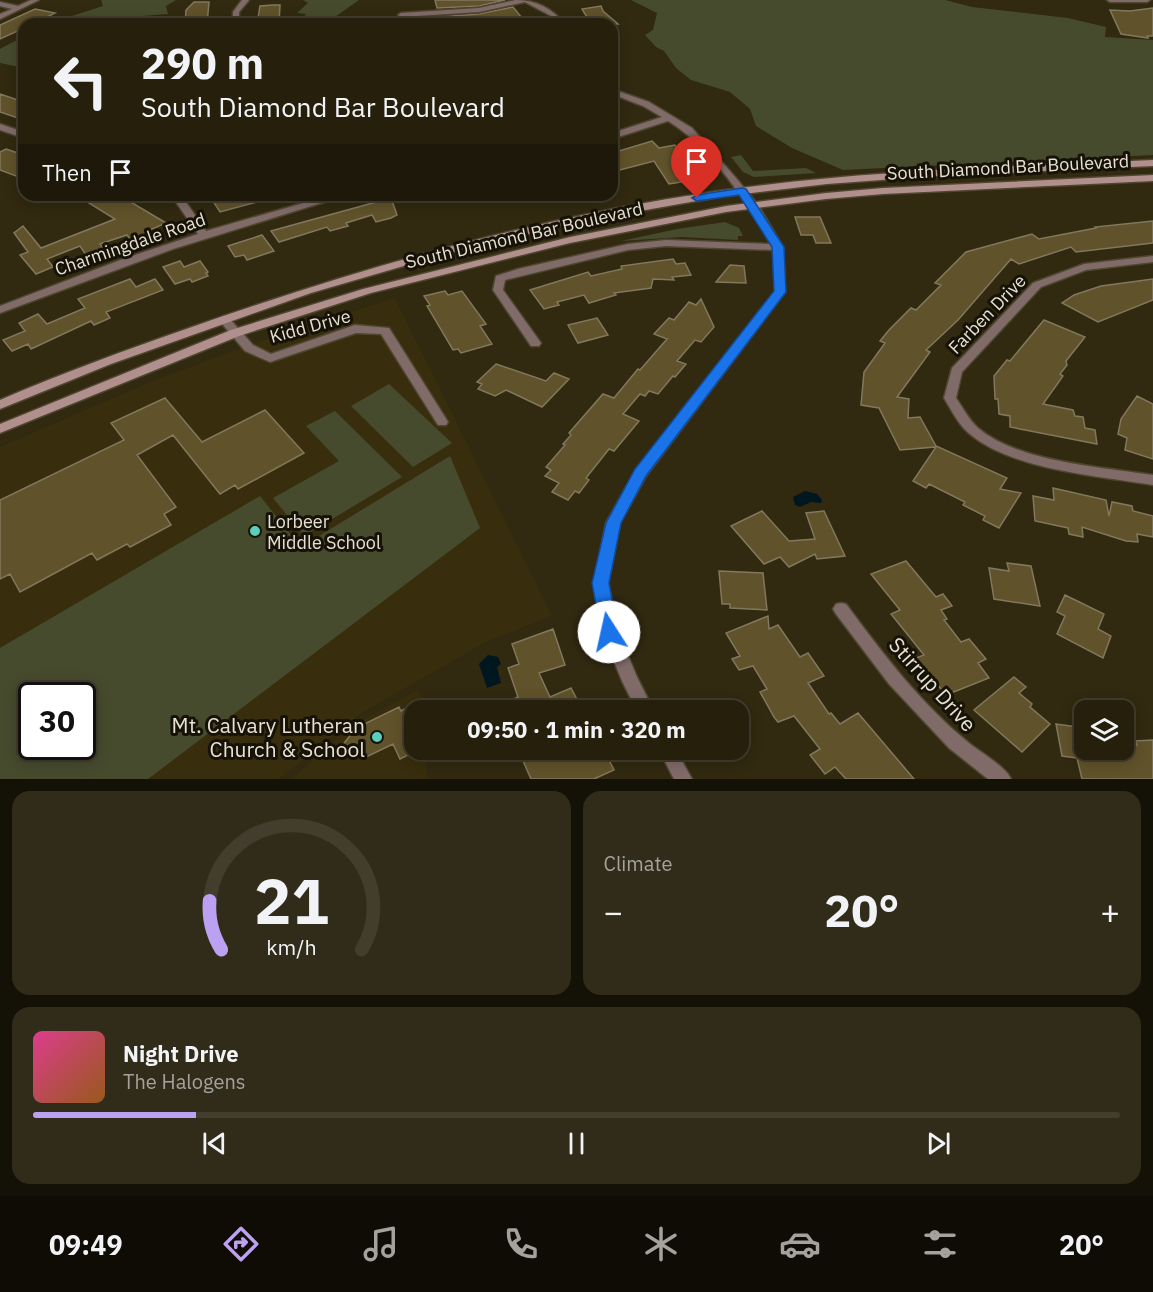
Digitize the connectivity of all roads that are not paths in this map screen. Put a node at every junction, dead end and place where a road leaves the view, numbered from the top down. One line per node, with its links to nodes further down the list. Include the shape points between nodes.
1 (36, 0): 7 (street)
2 (246, 0): 10 (street)
3 (526, 0): 8 (street, via 479,10); 11 (street)
4 (1110, 0): 5 (street)
5 (1148, 0)
6 (0, 4): 7 (street)
7 (19, 8): 9 (street)
8 (401, 15)
9 (0, 16)
10 (236, 18)
11 (556, 18)
12 (618, 94): 13 (street)
13 (670, 117): 16 (street); 19 (street, via 703,144)
14 (0, 127): 15 (street)
15 (18, 133)
16 (618, 134)
17 (1153, 164): 19 (main road, South Diamond Bar Boulevard, via 877,176)
18 (1153, 178): 22 (main road, South Diamond Bar Boulevard, via 883,191)
19 (742, 191): 22 (street); 27 (main road, South Diamond Bar Boulevard, via 506,234 381,267)
20 (180, 201): 23 (street)
21 (321, 201): 23 (street, Charmingdale Road)
22 (753, 205): 24 (street); 28 (main road, South Diamond Bar Boulevard, via 570,240 441,271)
23 (204, 235): 26 (street, Charmingdale Road)
24 (778, 247): 29 (street, via 666,243 628,247 500,278 498,290); 35 (street, via 780,292 641,473 614,523 601,583 609,632)
25 (1153, 259): 33 (street, Farben Drive, via 1084,267 1037,285 956,371 950,398 975,432 1004,448 1035,458)
26 (0, 310)
27 (224, 319): 28 (street, Kidd Drive); 30 (main road, South Diamond Bar Boulevard)
28 (235, 333): 31 (street, Kidd Drive, via 249,348 270,358 355,329 385,331); 32 (main road, South Diamond Bar Boulevard)
29 (535, 343)
30 (0, 405)
31 (442, 422)
32 (0, 429)
33 (1153, 480)
34 (841, 609): 38 (street, Stirrup Drive, via 891,677 928,718 969,757)
35 (640, 700)
36 (673, 760): 37 (street)
37 (683, 779)
38 (1002, 779)

